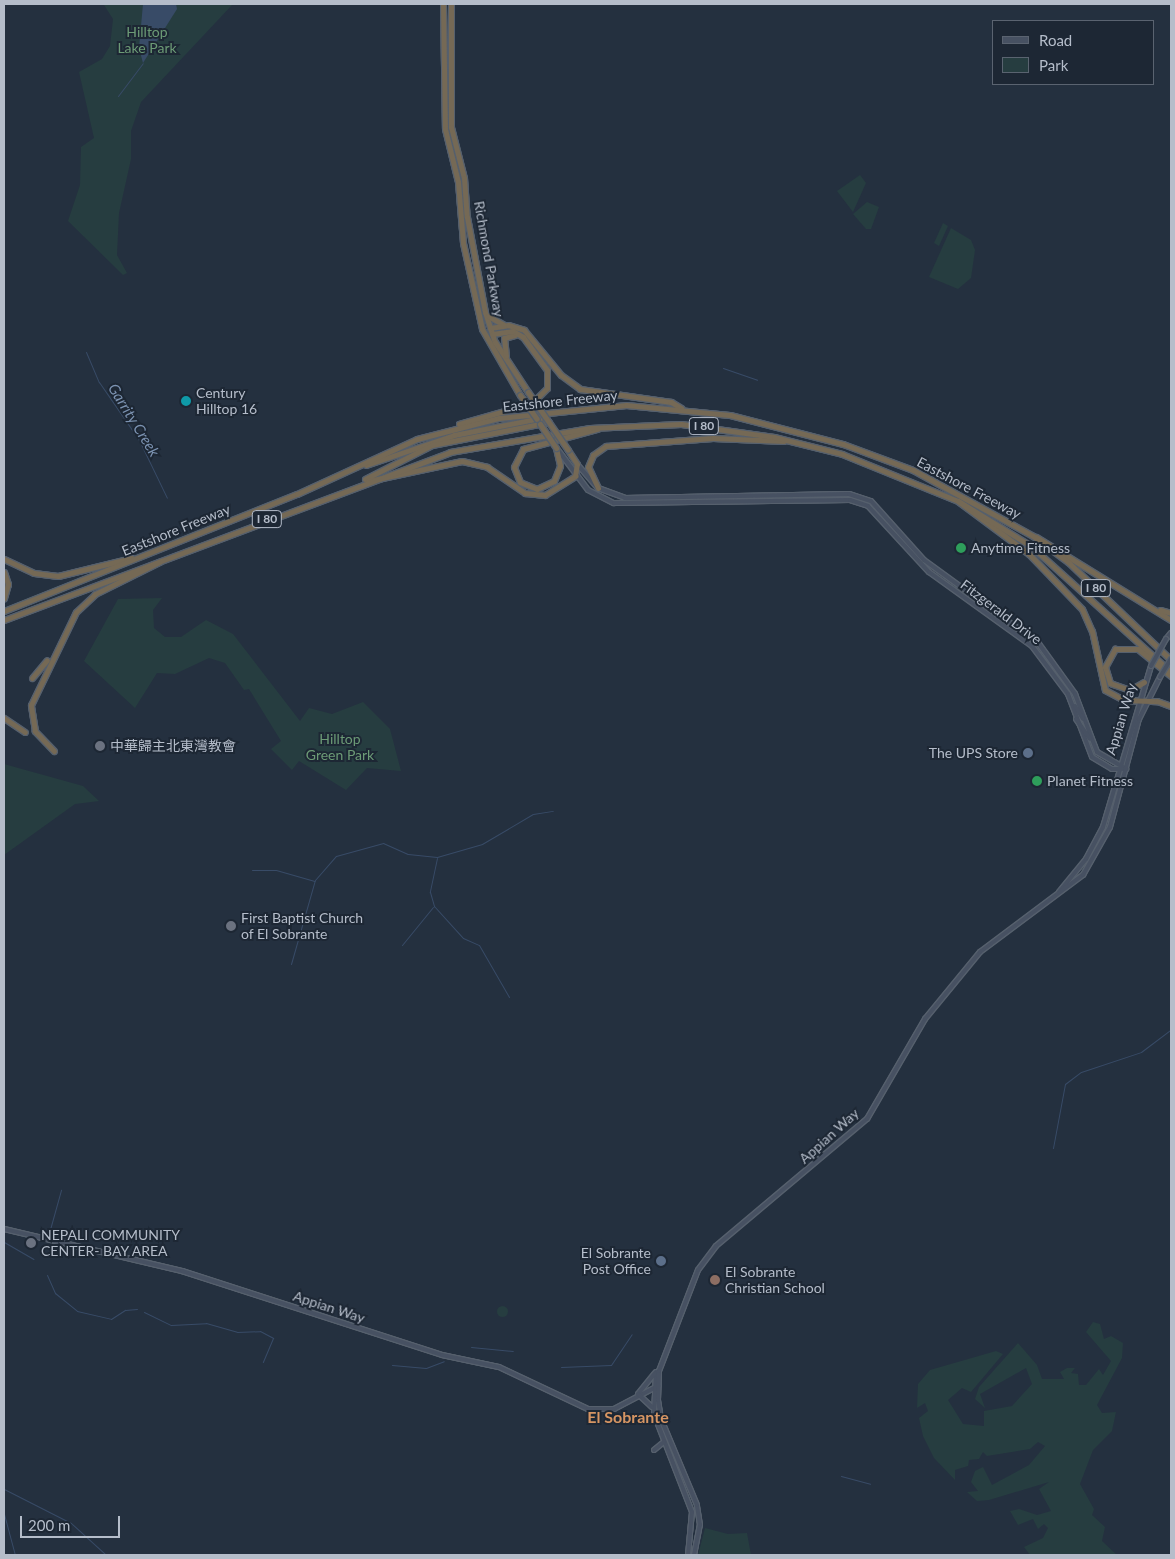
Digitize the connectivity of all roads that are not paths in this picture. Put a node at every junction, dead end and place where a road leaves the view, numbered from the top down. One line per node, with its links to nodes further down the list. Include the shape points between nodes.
1 (443, 4): 10 (highway, Richmond Parkway, bridge, via 445,129 456,168 463,243 482,330)
2 (451, 4): 3 (highway, Richmond Parkway, via 451,128 464,178 467,217)
3 (485, 312): 4 (highway, via 490,320); 5 (highway, Richmond Parkway)
4 (504, 325): 5 (highway); 8 (highway, via 528,333 561,375 580,389 671,402)
5 (491, 331): 6 (highway, via 513,331); 7 (highway, Richmond Parkway)
6 (525, 340): 7 (highway, via 512,334 504,338); 13 (highway, via 547,370 547,388 539,398)
7 (508, 364): 9 (highway, Richmond Parkway, bridge)
8 (682, 408): 13 (highway, Eastshore Freeway / I 80, via 593,406); 22 (highway, Eastshore Freeway / I 80, via 748,419 875,454 972,499)
9 (547, 420): 10 (highway, bridge); 16 (highway, Richmond Parkway, bridge)
10 (538, 422): 12 (highway); 15 (highway, Richmond Parkway, bridge)
11 (613, 425): 14 (highway, Eastshore Freeway / I 80, via 698,426); 15 (highway, via 528,446 514,463 520,482 537,489 554,481 560,466); 18 (highway, Eastshore Freeway / I 80, via 472,446)
12 (505, 426): 18 (highway, via 420,449); 20 (highway, via 379,459)
13 (444, 430): 20 (highway, Eastshore Freeway / I 80, via 384,453)
14 (796, 442): 19 (highway, via 713,438 606,446 592,455 588,467); 21 (highway, Eastshore Freeway / I 80, via 872,463)
15 (556, 448): 17 (main road, Fitzgerald Drive)
16 (577, 464): 17 (highway); 19 (main road, Fitzgerald Drive)
17 (575, 476): 18 (highway, via 552,492 534,496 487,467 462,461); 40 (main road, Fitzgerald Drive, via 594,495 623,505 862,503 879,516 929,572 1032,646)
18 (363, 481): 23 (highway, Eastshore Freeway / I 80)
19 (598, 488): 46 (main road, Fitzgerald Drive, via 625,498 849,494 871,501 932,566 1038,644 1071,687)
20 (297, 494): 24 (highway, Eastshore Freeway / I 80)
21 (958, 501): 36 (highway, Eastshore Freeway / I 80, via 1031,546); 42 (highway, via 1029,554 1067,590 1089,620 1105,690)
22 (1033, 536): 28 (highway, via 1046,539); 35 (highway, Eastshore Freeway / I 80, via 1075,569)
23 (172, 555): 31 (highway, Eastshore Freeway / I 80); 34 (highway, via 88,598)
24 (142, 556): 25 (highway, via 58,576 39,574); 29 (highway, Eastshore Freeway / I 80)
25 (4, 559)
26 (4, 572): 27 (highway, via 8,584)
27 (4, 598)
28 (1147, 606): 30 (highway); 32 (highway)
29 (4, 611)
30 (1171, 613)
31 (6, 619)
32 (1171, 620)
33 (1171, 632): 39 (main road, Appian Way, bridge)
34 (58, 646): 38 (highway); 49 (highway, via 30,710 35,731)
35 (1171, 659): 41 (main road, Appian Way, bridge)
36 (1171, 672)
37 (1171, 676): 39 (highway, via 1138,649 1115,649 1105,667 1110,683 1130,690)
38 (32, 678)
39 (1144, 682): 42 (main road, Appian Way)
40 (1070, 701): 45 (main road, Fitzgerald Drive); 46 (main road)
41 (1148, 701): 42 (highway); 43 (highway); 51 (main road, Appian Way)
42 (1137, 702): 50 (main road, Appian Way)
43 (1171, 706)
44 (4, 718): 47 (highway)
45 (1076, 719): 48 (main road); 52 (main road, Fitzgerald Drive, via 1092,757)
46 (1083, 719): 48 (main road, Fitzgerald Drive)
47 (25, 732)
48 (1090, 739): 50 (main road, Fitzgerald Drive, via 1102,757)
49 (54, 751)
50 (1119, 765): 51 (main road, Fitzgerald Drive); 52 (main road, Appian Way)
51 (1126, 769): 52 (main road); 53 (main road, Appian Way, via 1102,846 1083,874)
52 (1117, 771): 53 (main road, Appian Way, via 1098,838)
53 (1058, 892): 55 (main road, Appian Way, via 1000,934 967,966 925,1019 887,1090 857,1129 710,1253 693,1282)
54 (4, 1228): 59 (main road, Appian Way, via 182,1271 442,1355 499,1367 588,1409 614,1409)
55 (657, 1372): 56 (main road, Appian Way); 57 (main road); 58 (main road, Appian Way)
56 (658, 1386): 57 (main road, Appian Way); 64 (main road, via 661,1418 697,1505 700,1525)
57 (652, 1387): 58 (main road, Appian Way); 59 (main road, Appian Way); 60 (main road)
58 (640, 1388): 59 (main road, Appian Way)
59 (638, 1394): 60 (main road)
60 (653, 1409): 61 (main road)
61 (664, 1442): 62 (main road); 63 (main road, via 690,1501 694,1525)
62 (654, 1450)
63 (688, 1555)
64 (694, 1555)

